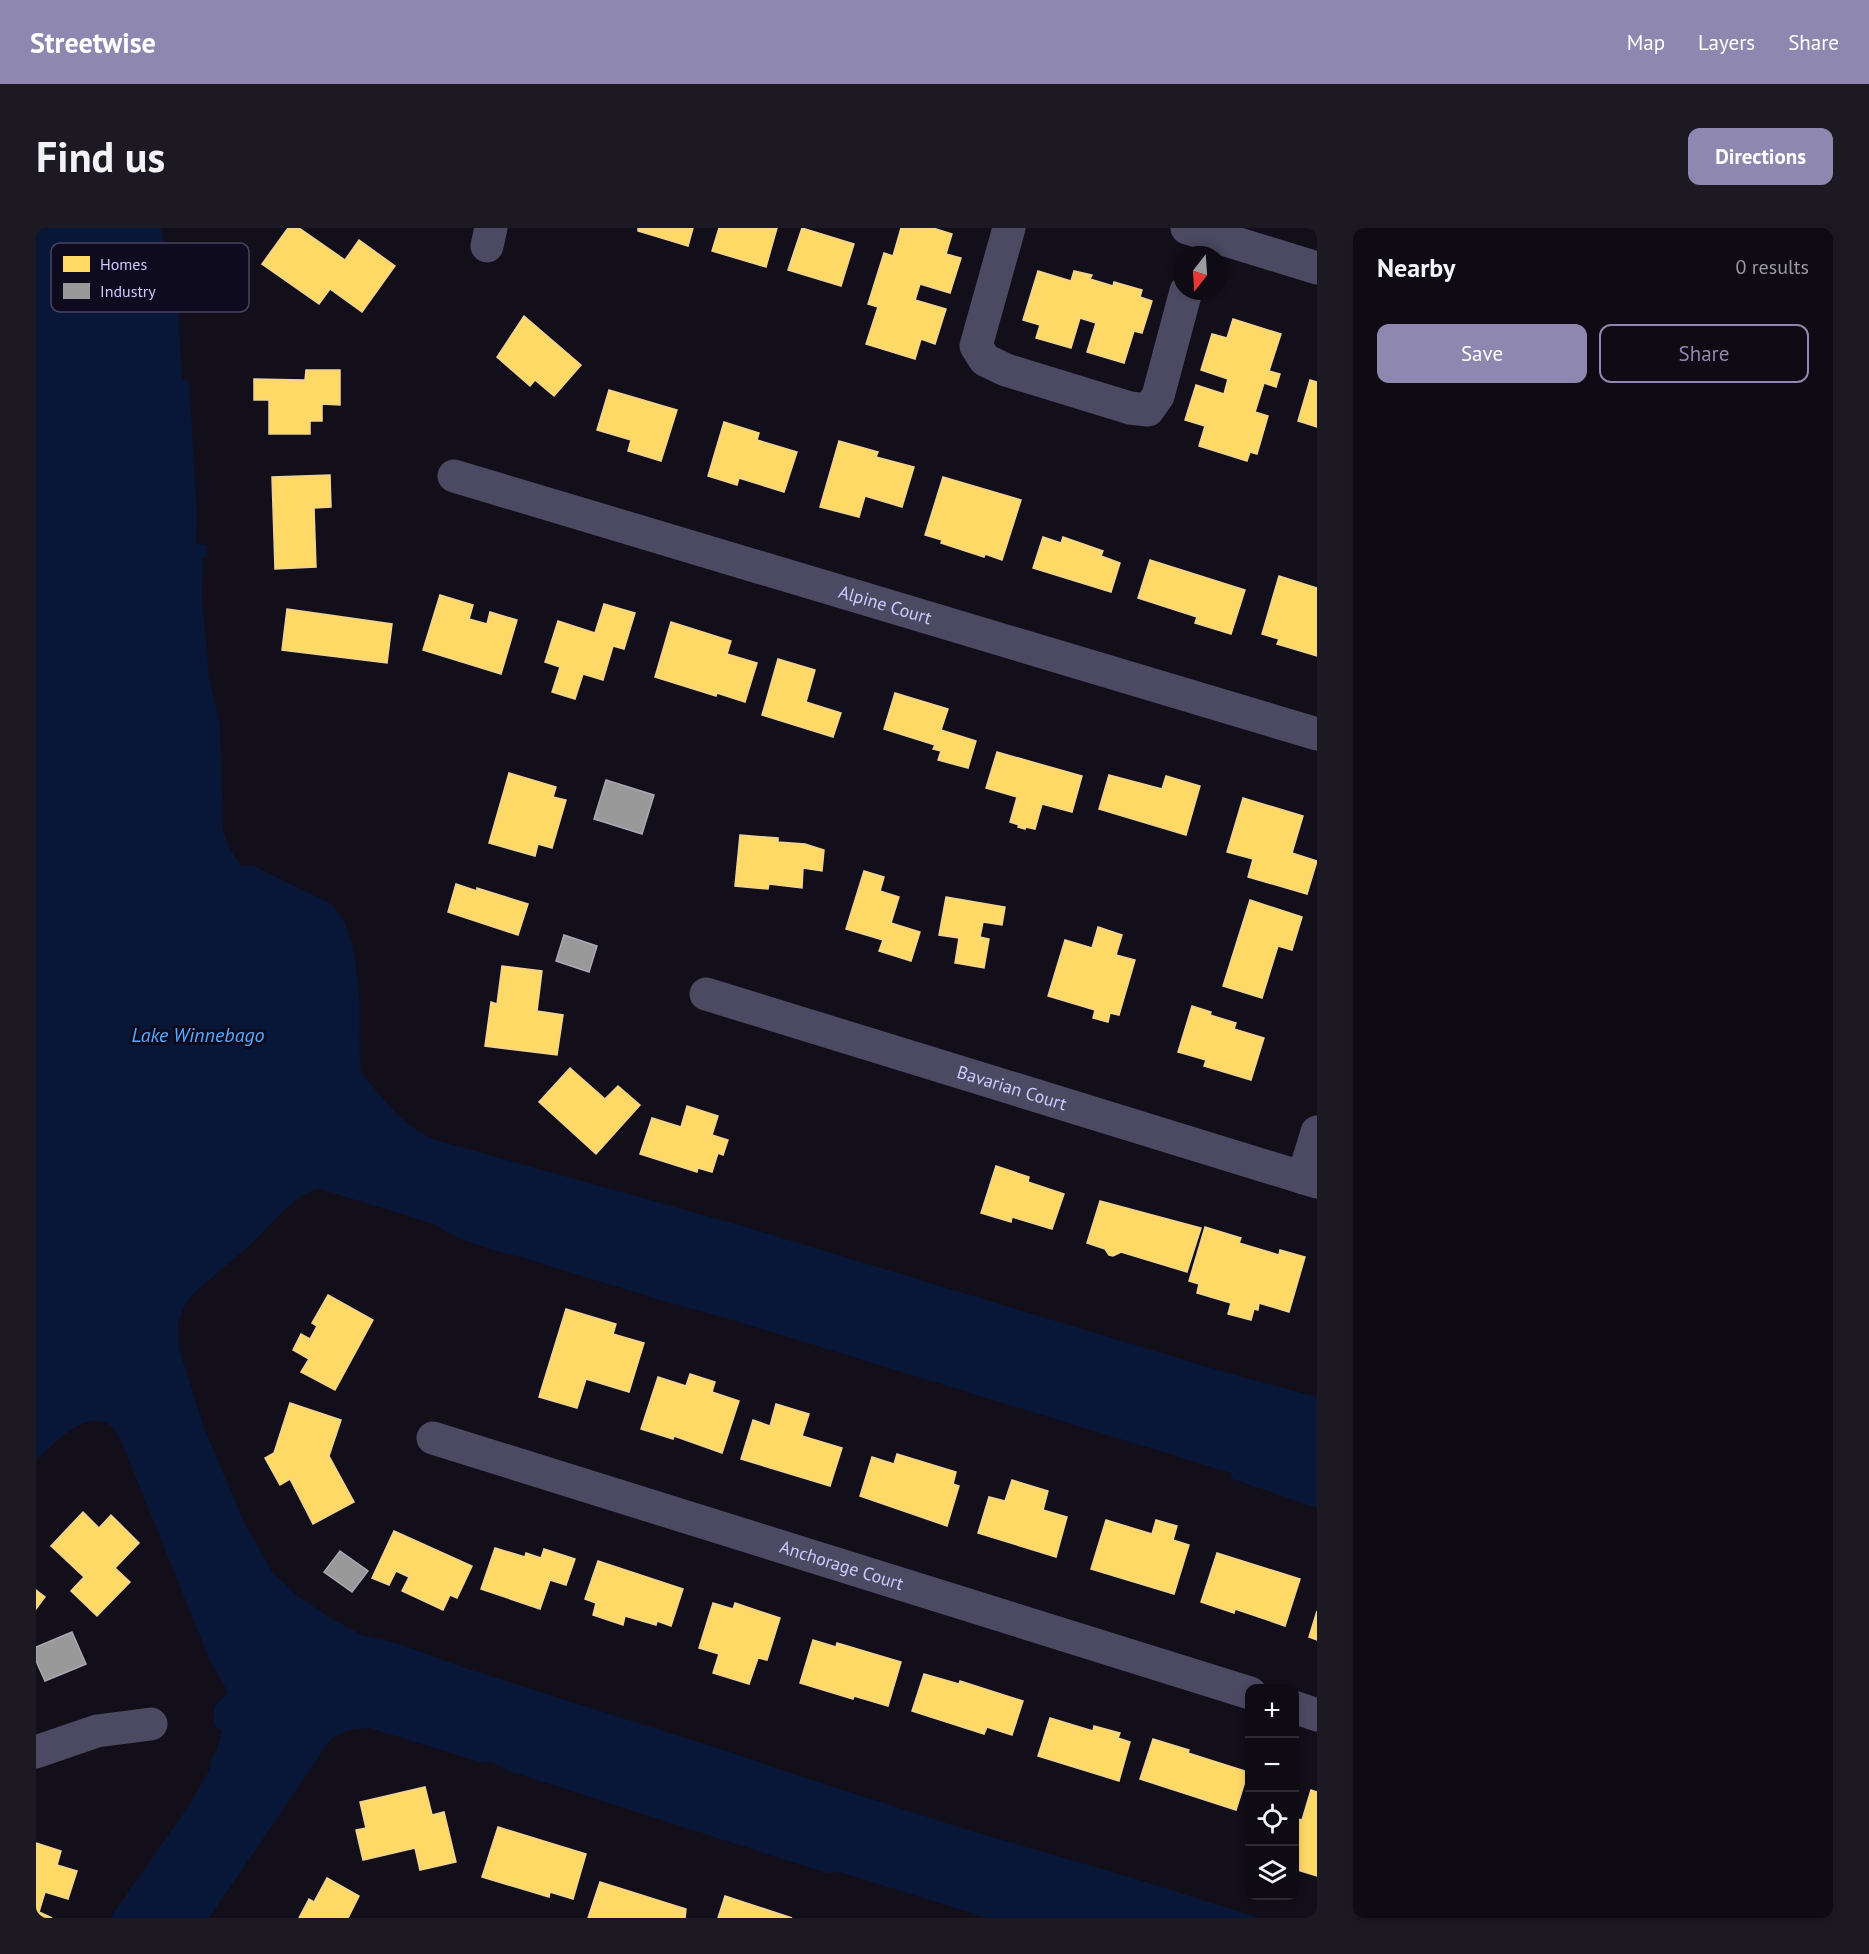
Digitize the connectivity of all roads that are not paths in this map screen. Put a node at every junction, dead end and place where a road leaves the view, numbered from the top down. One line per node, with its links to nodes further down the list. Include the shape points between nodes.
1 (1009, 228): 4 (street, via 976,346 985,360 1006,370 1148,410 1158,396)
2 (1194, 238): 3 (street)
3 (1317, 268)
4 (1184, 300)
5 (454, 476): 6 (street, Alpine Court)
6 (1317, 734)
7 (706, 994): 9 (street, Bavarian Court)
8 (1317, 1132): 9 (street)
9 (1310, 1180)
10 (434, 1438): 11 (street, Anchorage Court)
11 (1245, 1691)
12 (1299, 1709): 13 (street)
13 (1317, 1714)
14 (151, 1724): 15 (street, via 97,1731)
15 (36, 1752)

